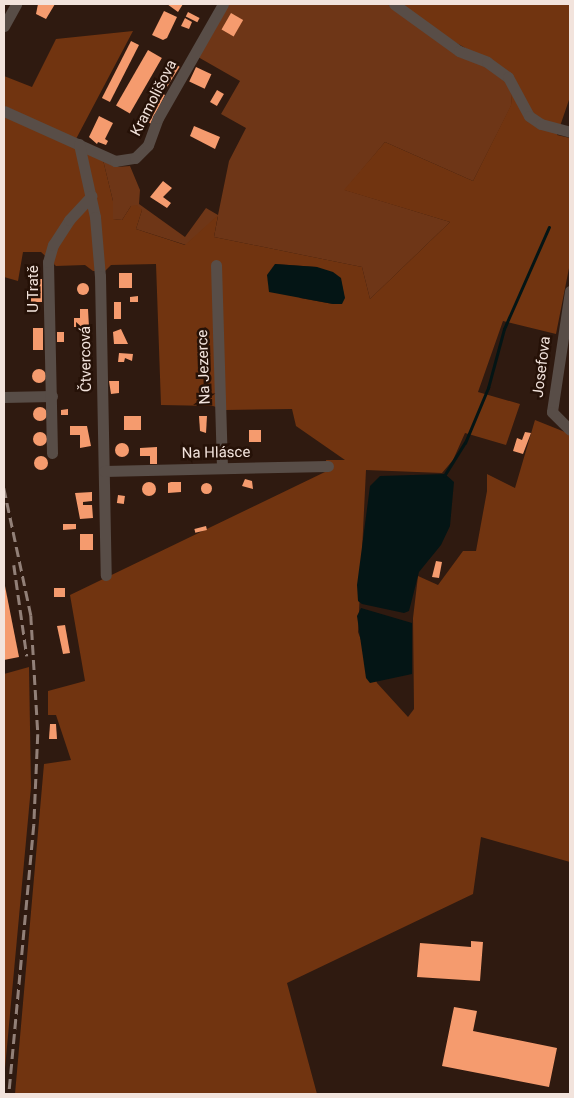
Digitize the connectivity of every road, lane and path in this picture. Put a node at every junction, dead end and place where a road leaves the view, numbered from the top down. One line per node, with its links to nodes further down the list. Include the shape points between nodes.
1 (16, 4): 4 (street)
2 (223, 4): 7 (street, Kramolišova, via 158,118 148,145 134,158 124,162)
3 (394, 4): 6 (street, via 459,51 487,62 508,78 529,116 541,124)
4 (4, 26)
5 (4, 111): 7 (street, Kramolišova)
6 (570, 132)
7 (78, 144): 8 (street, Čtvercová)
8 (91, 196): 11 (street, U Tratě, via 69,220 53,245 48,262); 17 (street, Čtvercová, via 100,276)
9 (216, 265): 16 (street, Na Jezerce)
10 (570, 291): 13 (street, Josefova, via 552,412)
11 (52, 396): 12 (street); 14 (street, U Tratě)
12 (4, 397)
13 (570, 430)
14 (52, 453)
15 (328, 466): 16 (street, Na Hlásce)
16 (222, 468): 17 (street, Na Hlásce)
17 (104, 471): 18 (street, Čtvercová)
18 (106, 575)

